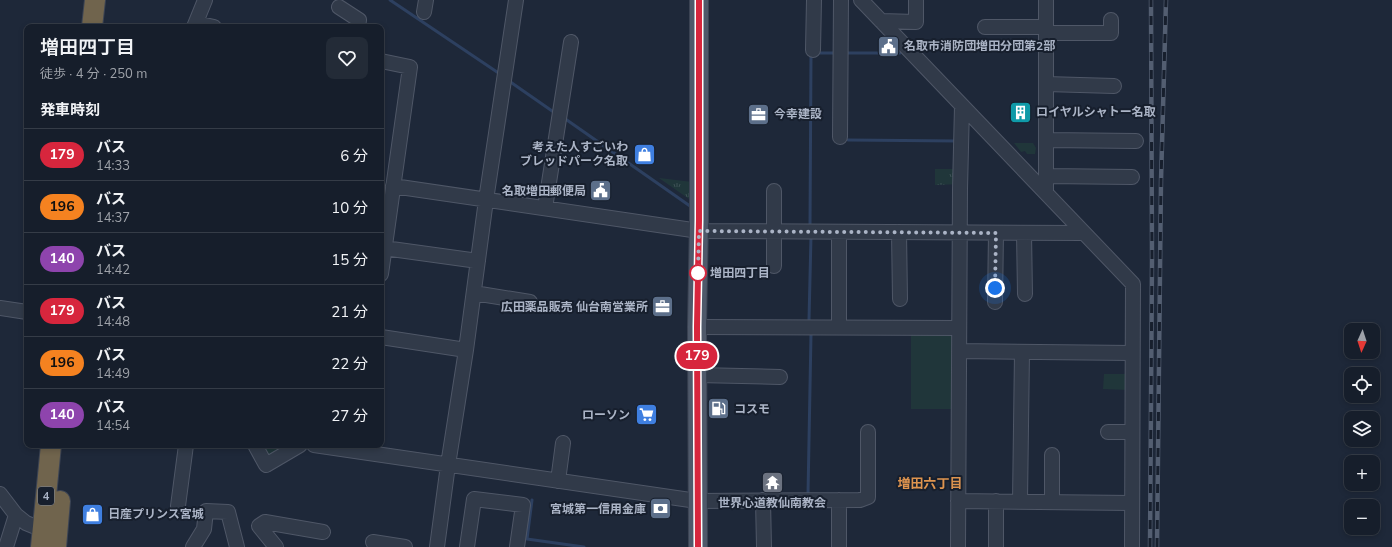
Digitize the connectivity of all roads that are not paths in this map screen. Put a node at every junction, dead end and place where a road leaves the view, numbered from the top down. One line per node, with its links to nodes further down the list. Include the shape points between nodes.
1 (95, 0): 14 (highway)
2 (109, 0): 15 (highway)
3 (205, 0): 16 (street)
4 (516, 0): 34 (street)
5 (699, 0): 36 (main road)
6 (814, 0): 21 (street)
7 (841, 0): 26 (street)
8 (861, 0): 13 (street)
9 (916, 0): 13 (street, via 916,22)
10 (1046, 0): 19 (street)
11 (339, 7): 17 (street, via 359,20)
12 (1111, 20): 19 (street, via 1111,33)
13 (881, 21): 25 (street)
14 (92, 24)
15 (106, 24)
16 (195, 24)
17 (358, 24)
18 (985, 27): 19 (street)
19 (1046, 30): 23 (street)
20 (571, 42): 35 (street)
21 (813, 50)
22 (384, 62): 31 (street, via 410,67)
23 (1046, 84): 24 (street); 27 (street)
24 (1114, 86)
25 (962, 106): 33 (street); 40 (street)
26 (840, 137)
27 (1047, 140): 28 (street); 29 (street)
28 (1136, 141)
29 (1047, 176): 30 (street); 33 (street)
30 (1132, 177)
31 (393, 186): 34 (street); 44 (street)
32 (774, 191): 37 (street)
33 (1046, 193): 43 (street)
34 (486, 200): 35 (street); 45 (street)
35 (545, 208): 36 (street)
36 (699, 231): 37 (street); 54 (main road)
37 (774, 232): 38 (street); 46 (street)
38 (839, 232): 39 (street); 55 (street)
39 (899, 232): 40 (street); 49 (street)
40 (960, 233): 41 (street); 56 (street)
41 (996, 233): 42 (street); 51 (street)
42 (1024, 233): 43 (street); 48 (street)
43 (1084, 233): 61 (street, via 1133,284)
44 (384, 240): 45 (street)
45 (478, 261): 47 (street)
46 (774, 266)
47 (474, 293): 50 (street); 58 (street)
48 (1025, 294)
49 (900, 299)
50 (530, 302)
51 (995, 302)
52 (0, 308): 53 (street)
53 (24, 312)
54 (697, 327): 55 (street); 62 (main road)
55 (839, 327): 56 (street)
56 (959, 328): 59 (street)
57 (384, 337): 58 (street)
58 (466, 350): 75 (street)
59 (959, 351): 60 (street); 81 (street)
60 (1022, 352): 61 (street); 83 (street)
61 (1132, 353): 66 (street)
62 (698, 375): 63 (street); 80 (main road)
63 (780, 377)
64 (868, 432): 79 (street, via 868,497 860,500)
65 (1108, 432): 66 (street)
66 (1132, 432): 85 (street)
67 (563, 443): 76 (street)
68 (51, 448): 90 (highway, 4)
69 (64, 448): 90 (highway, 4)
70 (186, 448): 86 (street)
71 (257, 448): 72 (street, via 266,465)
72 (295, 448)
73 (358, 448): 75 (street)
74 (1052, 455): 84 (street)
75 (448, 465): 76 (street); 96 (street)
76 (558, 481): 80 (street)
77 (0, 494): 87 (street)
78 (763, 500): 79 (street); 80 (street); 100 (street)
79 (838, 500): 101 (street)
80 (697, 501): 99 (main road)
81 (958, 501): 82 (street); 102 (street)
82 (996, 501): 83 (street); 103 (street)
83 (1020, 501): 84 (street)
84 (1052, 502): 85 (street)
85 (1132, 503): 104 (street)
86 (178, 506)
87 (16, 515): 90 (street); 91 (street)
88 (324, 532): 94 (street, via 264,522 259,526)
89 (373, 542): 95 (street)
90 (52, 543)
91 (6, 547)
92 (193, 547): 93 (street, via 204,529 206,511 228,512)
93 (237, 547)
94 (276, 547)
95 (405, 547)
96 (437, 547)
97 (467, 547): 98 (street, via 474,499 523,505)
98 (517, 547)
99 (698, 547)
100 (764, 547)
101 (839, 547)
102 (958, 547)
103 (996, 547)
104 (1132, 547)

